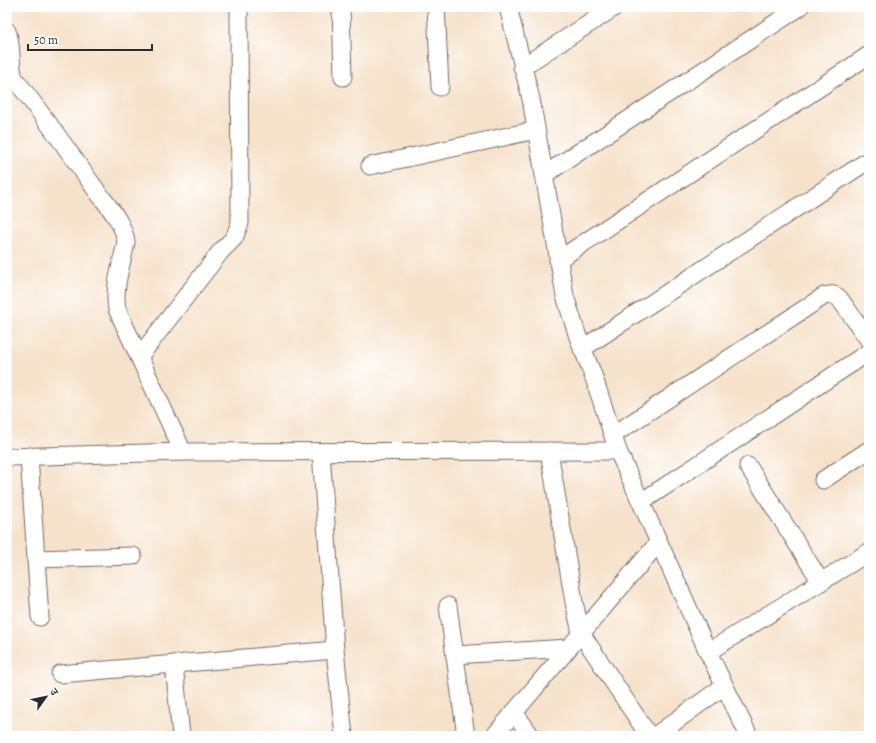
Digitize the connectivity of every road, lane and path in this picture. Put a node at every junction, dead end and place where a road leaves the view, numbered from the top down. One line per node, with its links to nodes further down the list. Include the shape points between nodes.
1 (238, 7): 20 (street, via 240,223 234,238 221,251)
2 (341, 7): 10 (street)
3 (436, 7): 11 (street)
4 (508, 7): 9 (street)
5 (615, 7): 9 (street)
6 (800, 7): 15 (street)
7 (7, 31): 20 (street, via 14,78 64,145 125,236 115,298 120,317)
8 (869, 55): 16 (street)
9 (522, 67): 12 (street)
10 (343, 77)
11 (440, 87)
12 (536, 130): 14 (street); 15 (street)
13 (869, 160): 18 (street)
14 (370, 166)
15 (544, 175): 16 (street)
16 (558, 260): 18 (street, via 565,296)
17 (869, 340): 21 (street, via 839,298 830,294 824,296)
18 (582, 349): 21 (street)
19 (869, 352): 30 (street)
20 (139, 357): 24 (street)
21 (615, 443): 23 (street); 30 (street)
22 (869, 450): 29 (street)
23 (549, 451): 25 (street); 38 (street)
24 (183, 452): 25 (street); 26 (street)
25 (321, 452): 40 (street)
26 (29, 456): 27 (street); 34 (street)
27 (7, 457)
28 (748, 466): 35 (street)
29 (823, 480)
30 (641, 502): 31 (street)
31 (659, 542): 38 (street); 41 (street)
32 (869, 552): 35 (street)
33 (133, 556): 34 (street)
34 (36, 559): 37 (street)
35 (821, 582): 41 (street)
36 (448, 606): 42 (street)
37 (40, 617)
38 (581, 633): 39 (street); 52 (street)
39 (568, 648): 42 (street); 46 (street)
40 (335, 650): 43 (street); 48 (street)
41 (708, 652): 45 (street)
42 (455, 655): 49 (street)
43 (174, 664): 44 (street); 47 (street)
44 (60, 674)
45 (724, 686): 53 (street); 54 (street)
46 (514, 712): 50 (street); 51 (street)
47 (180, 736)
48 (344, 736)
49 (466, 736)
50 (494, 736)
51 (531, 736)
52 (649, 736)
53 (655, 736)
54 (749, 736)

